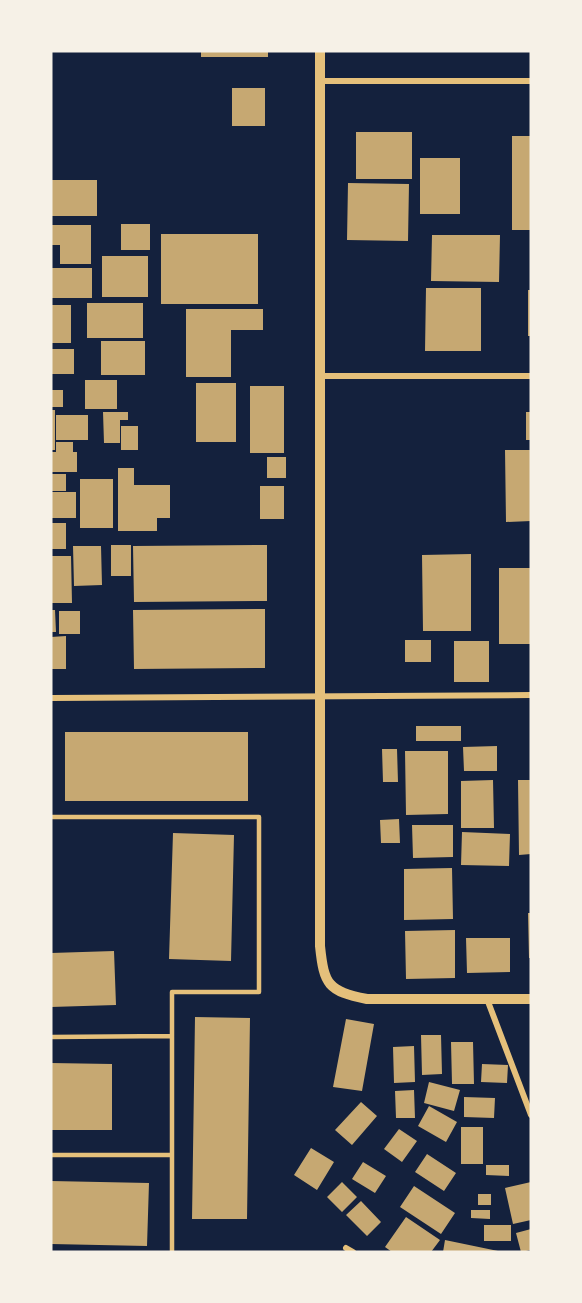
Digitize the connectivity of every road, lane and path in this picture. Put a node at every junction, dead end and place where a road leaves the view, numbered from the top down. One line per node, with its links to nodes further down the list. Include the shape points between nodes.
1 (320, 51): 2 (street)
2 (320, 81): 3 (street); 4 (street)
3 (531, 81)
4 (320, 376): 5 (street); 6 (street)
5 (531, 376)
6 (320, 695): 7 (street); 8 (street); 10 (street, via 320,946 322,969 332,988 367,999)
7 (531, 695)
8 (51, 698)
9 (51, 817): 12 (lane, via 259,817 259,992 172,992)
10 (487, 999): 11 (street); 14 (street)
11 (531, 999)
12 (172, 1036): 13 (lane); 16 (lane)
13 (51, 1037)
14 (531, 1115)
15 (51, 1155): 16 (lane)
16 (172, 1155): 18 (lane)
17 (346, 1248): 19 (street)
18 (172, 1252)
19 (353, 1252)

